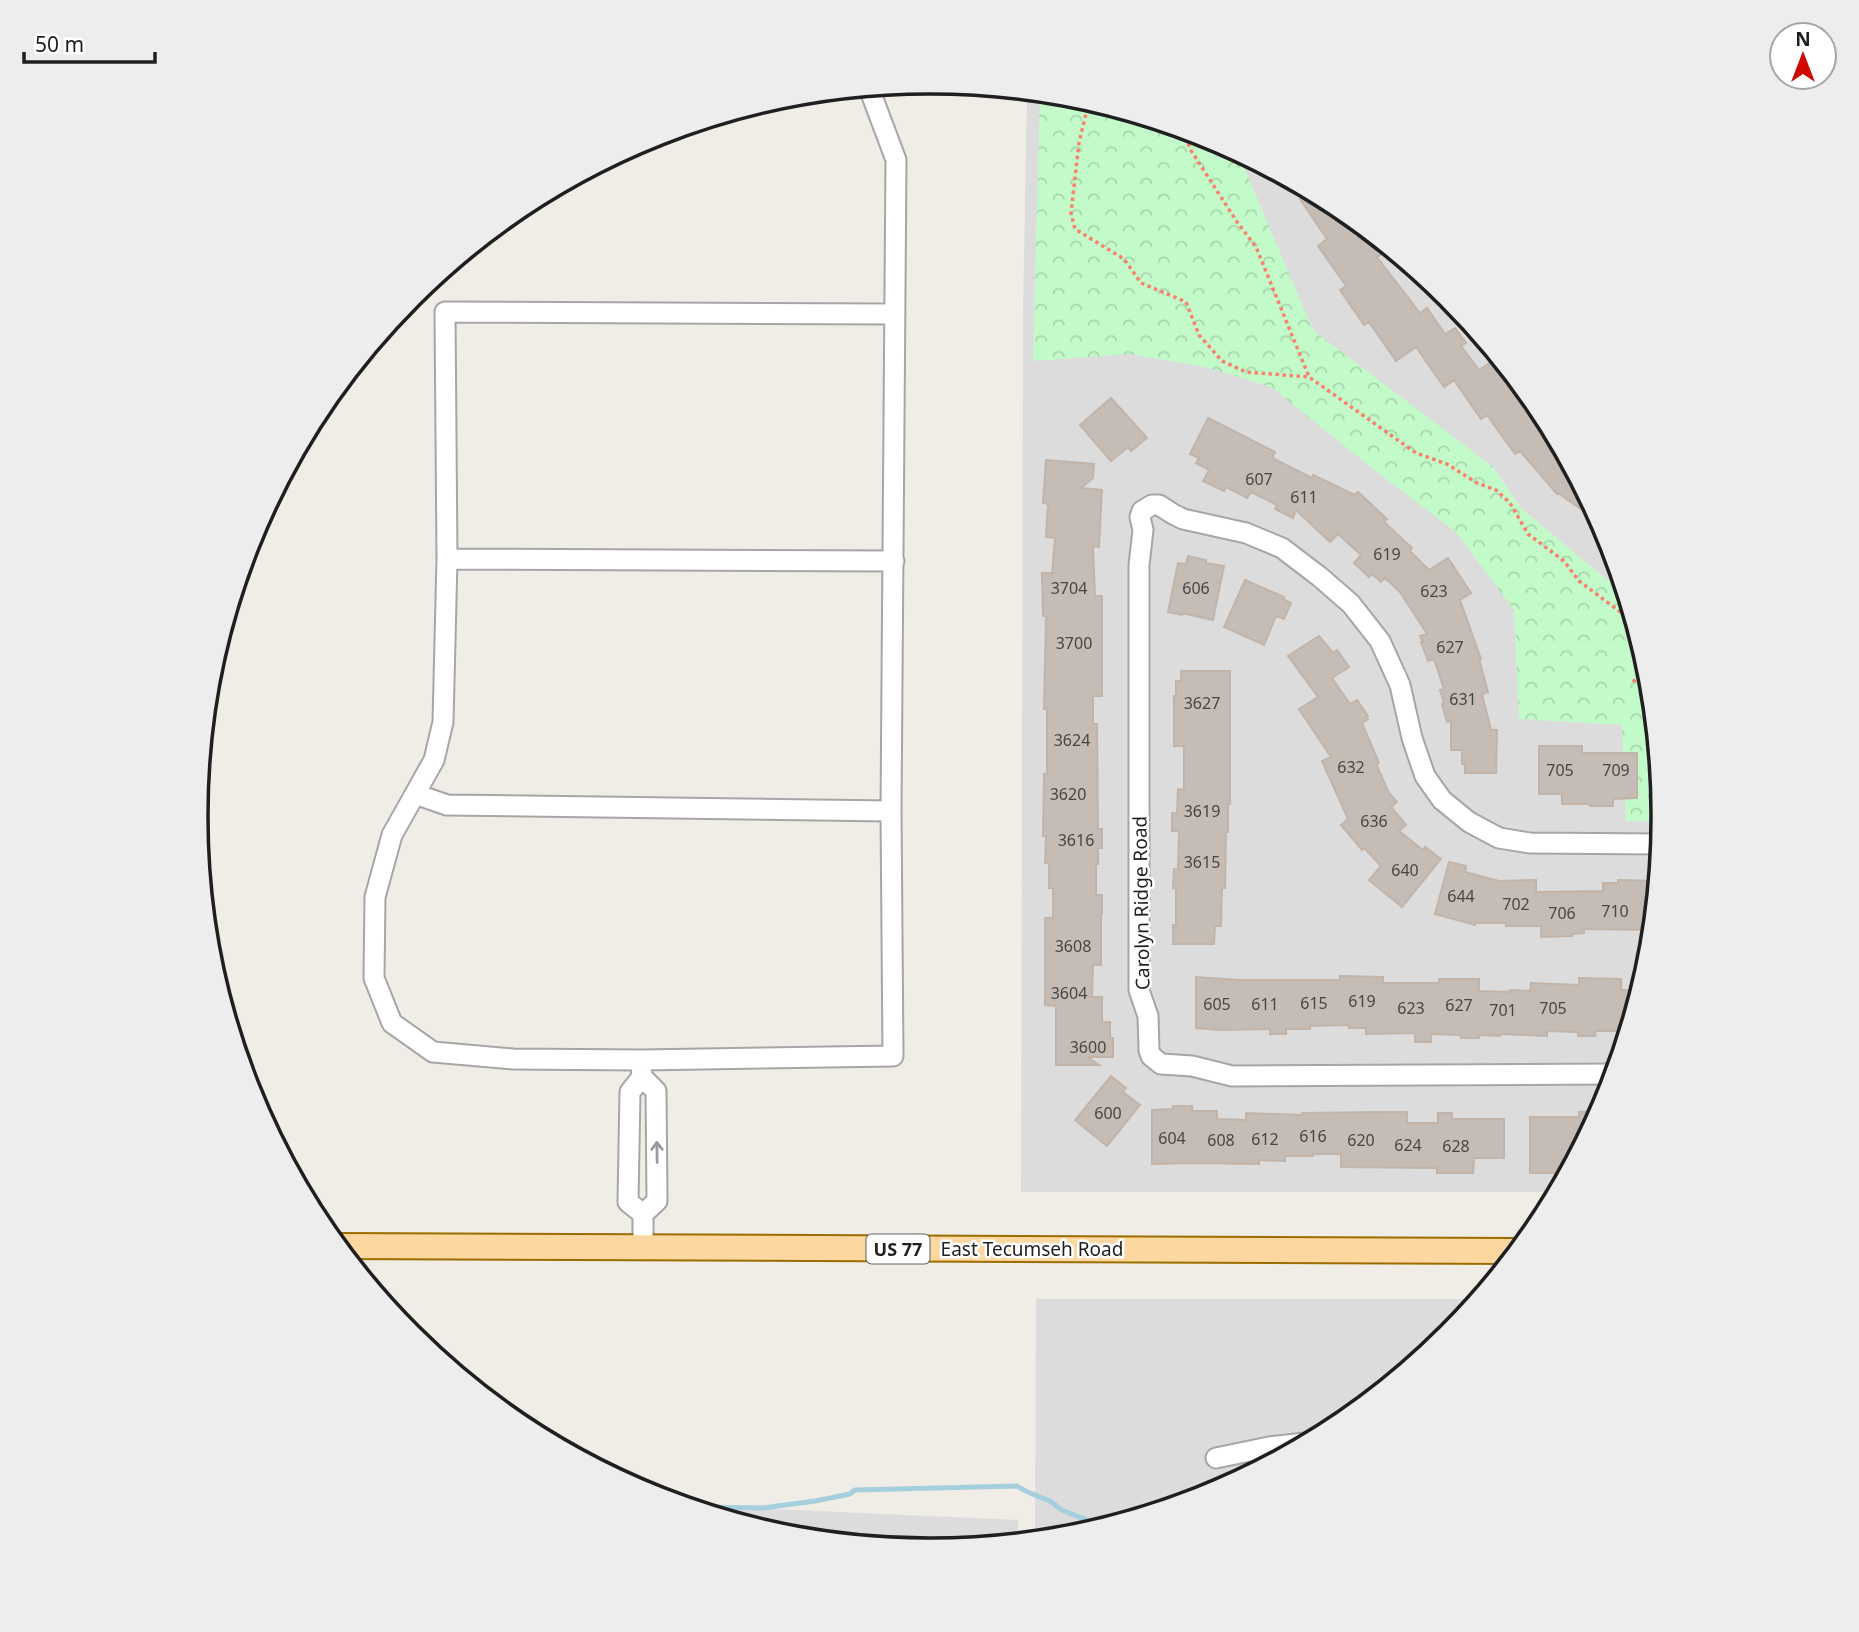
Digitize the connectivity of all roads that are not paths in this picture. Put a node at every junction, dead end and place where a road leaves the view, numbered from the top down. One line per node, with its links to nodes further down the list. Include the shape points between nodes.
1 (872, 97): 2 (street, via 896,160)
2 (895, 314): 3 (street, via 445,312); 4 (street)
3 (447, 559): 4 (street); 5 (street, via 443,722 434,760)
4 (894, 561): 6 (street)
5 (415, 794): 6 (street, via 447,805); 8 (street, via 392,835 375,897 374,978 392,1023 433,1052)
6 (891, 811): 8 (street, via 893,1056)
7 (1650, 844): 9 (street, Carolyn Ridge Road, via 1530,843 1499,838 1469,822 1442,800 1425,776 1400,685 1380,641 1351,604 1282,548 1246,533 1182,519 1158,505 1142,511 1139,989 1148,1016 1151,1056 1161,1065 1192,1066 1231,1076)
8 (642, 1068): 10 (street, one-way to 8, via 657,1201 656,1091); 10 (street, via 630,1092 628,1202)
9 (1603, 1074)
10 (643, 1214): 12 (street)
11 (351, 1246): 12 (main road, East Tecumseh Road / US 77)
12 (643, 1248): 13 (main road, East Tecumseh Road / US 77)
13 (1505, 1251)
14 (1281, 1446): 15 (street)
15 (1216, 1458)

